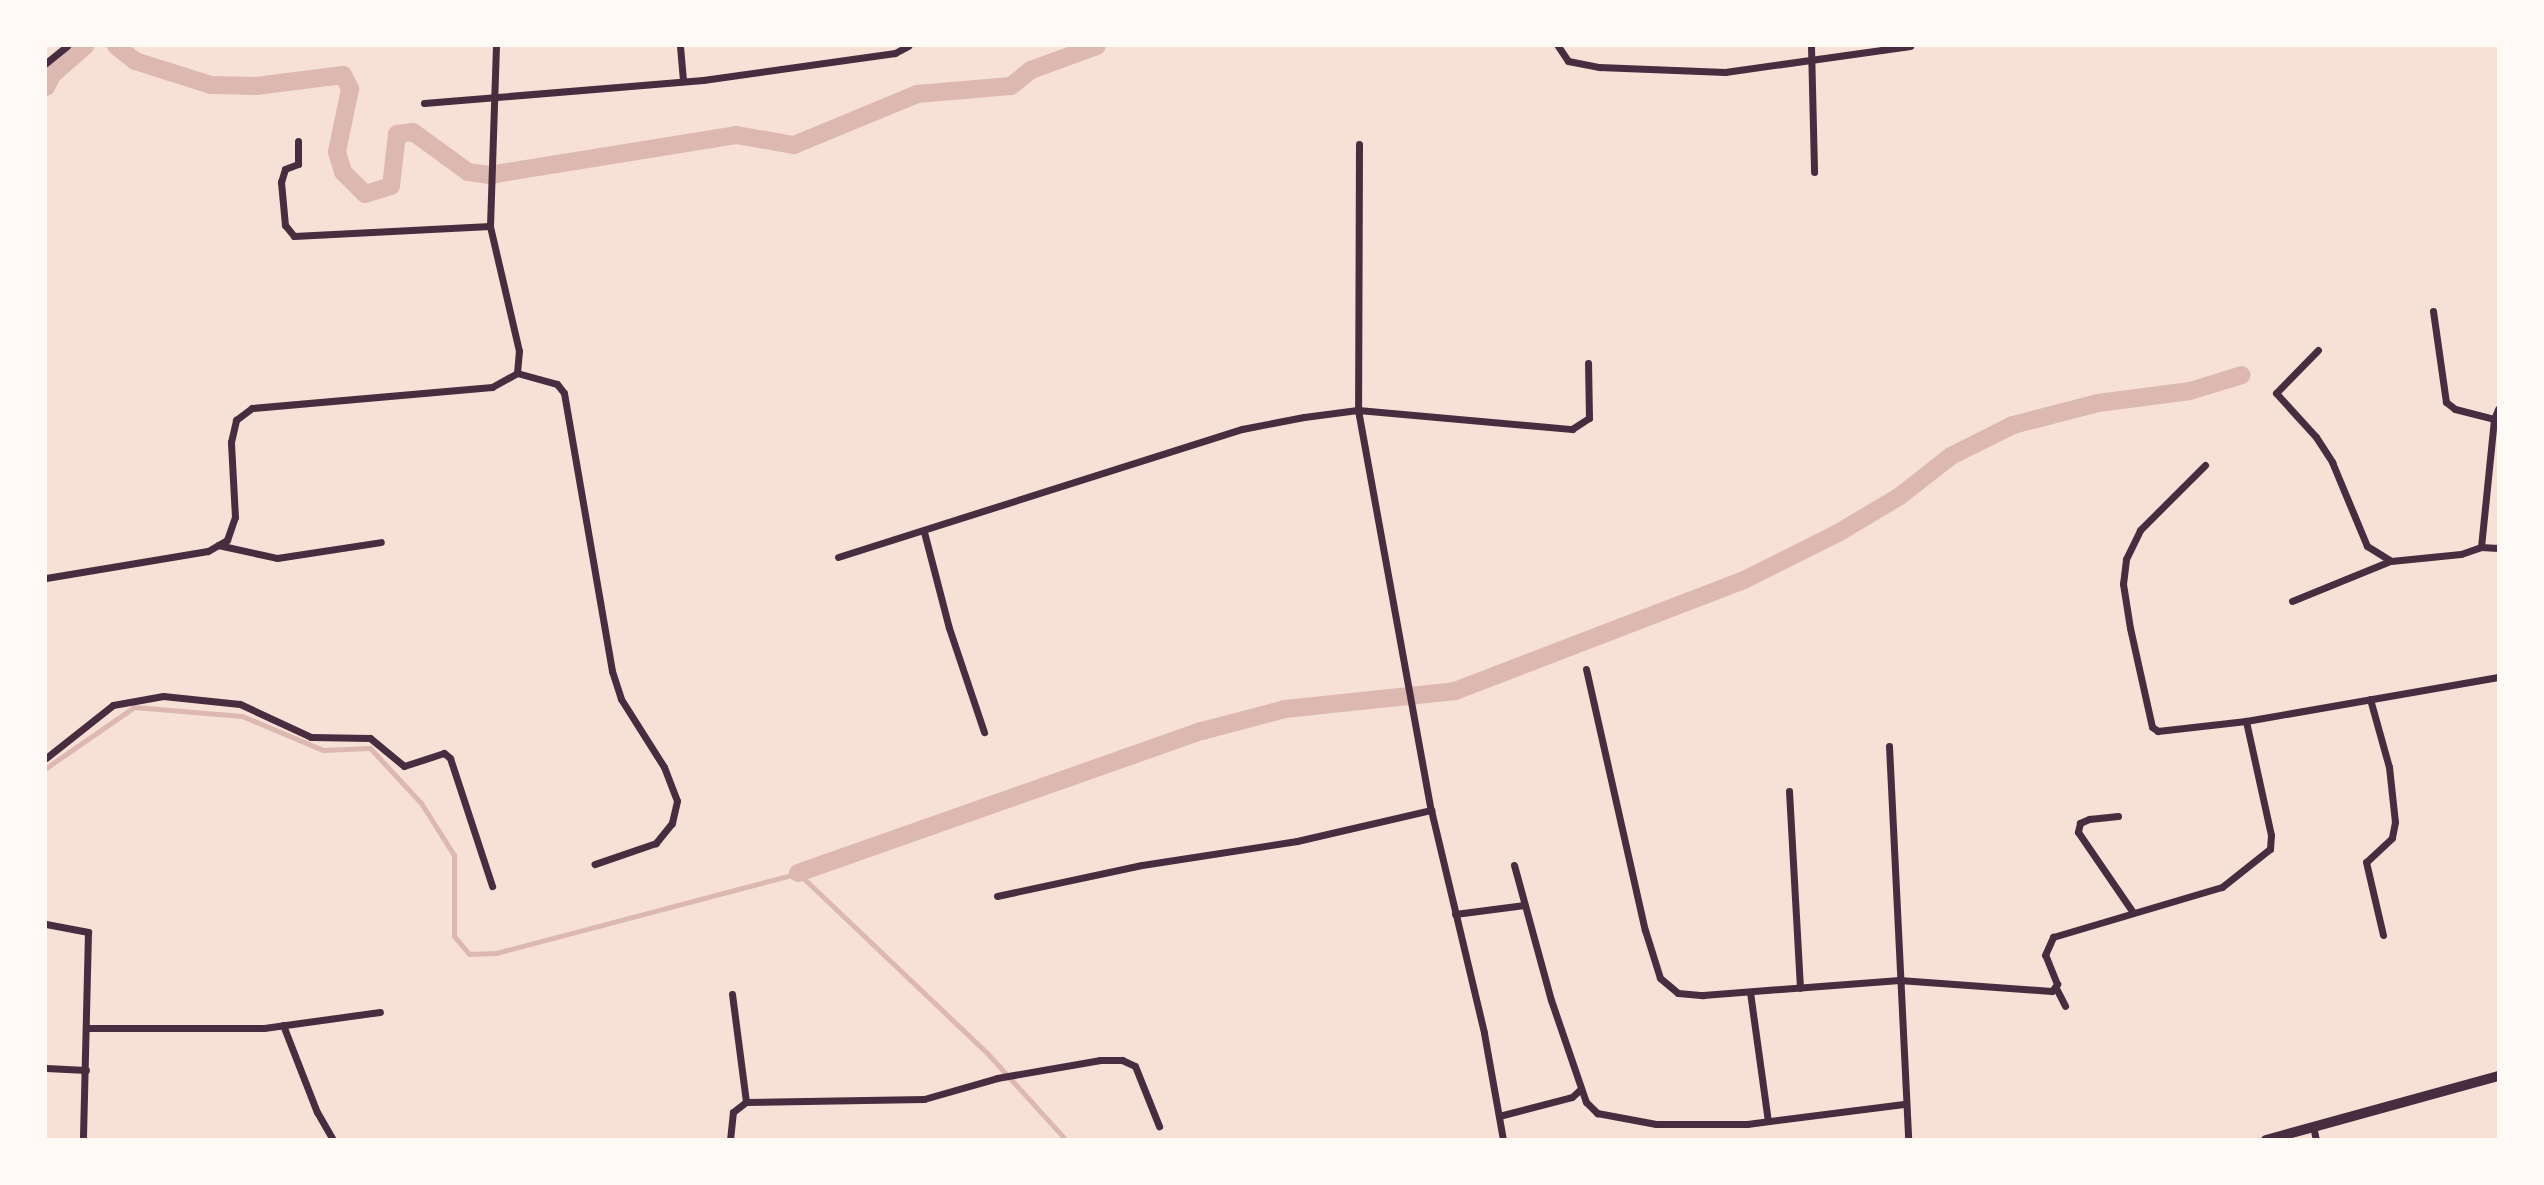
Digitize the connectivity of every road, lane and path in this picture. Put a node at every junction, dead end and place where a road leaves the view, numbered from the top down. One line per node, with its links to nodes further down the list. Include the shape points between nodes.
1 (66, 46): 9 (street)
2 (496, 46): 11 (street)
3 (680, 46): 10 (street)
4 (908, 46): 10 (street, via 895,53)
5 (1558, 46): 8 (street, via 1568,61 1599,68 1725,72)
6 (1811, 46): 8 (street)
7 (1910, 46): 8 (street)
8 (1812, 61): 15 (street)
9 (46, 63)
10 (684, 81): 11 (street)
11 (493, 97): 12 (street); 16 (street)
12 (424, 103)
13 (298, 141): 16 (street, via 298,164 285,169 281,182 285,225 295,236)
14 (1359, 144): 22 (street)
15 (1814, 172)
16 (490, 226): 20 (street, via 519,351)
17 (2433, 311): 23 (street, via 2446,402 2455,409)
18 (2318, 350): 31 (street, via 2276,393 2333,462 2367,546)
19 (1588, 363): 22 (street, via 1589,418 1572,429)
20 (517, 373): 27 (street, via 492,387 253,408 236,420 230,442 235,517 227,540); 44 (street, via 557,384 564,393 612,671 621,699 664,767 677,801 672,822 656,843)
21 (2498, 409): 23 (street)
22 (1358, 410): 25 (street, via 1242,429 1133,467 989,506); 42 (street)
23 (2494, 419): 28 (street)
24 (2205, 465): 37 (street, via 2140,530 2130,549 2123,584 2130,628 2152,727 2158,731)
25 (924, 532): 30 (street); 38 (street, via 948,628)
26 (382, 542): 27 (street, via 277,558)
27 (218, 545): 32 (street, via 208,551)
28 (2481, 547): 29 (street); 31 (street)
29 (2498, 548)
30 (838, 557)
31 (2391, 561): 33 (street)
32 (46, 578)
33 (2292, 601)
34 (1586, 669): 56 (street, via 1628,864 1660,978 1678,993)
35 (2498, 677): 36 (street)
36 (2370, 699): 37 (street); 52 (street, via 2389,767 2395,822 2392,838 2365,862)
37 (2246, 721): 49 (street, via 2271,835 2270,849 2222,887)
38 (984, 732)
39 (1889, 746): 53 (street)
40 (46, 758): 46 (street, via 113,705 163,696 240,704 311,737 370,738 404,766 444,753 450,758)
41 (1789, 791): 54 (street)
42 (1431, 810): 47 (street, via 1297,841 1142,865); 50 (street)
43 (2118, 816): 49 (street, via 2088,818 2080,823 2078,832)
44 (595, 864)
45 (1514, 865): 48 (street)
46 (492, 886)
47 (997, 896)
48 (1524, 905): 50 (street); 65 (street)
49 (2133, 911): 55 (street, via 2053,937 2045,955)
50 (1455, 914): 68 (street)
51 (46, 924): 61 (street, via 88,932)
52 (2383, 935)
53 (1899, 980): 54 (street); 55 (street); 67 (street)
54 (1800, 988): 56 (street)
55 (2056, 988): 58 (street)
56 (1749, 992): 69 (street)
57 (732, 994): 66 (street)
58 (2065, 1006)
59 (380, 1012): 60 (street)
60 (283, 1025): 61 (street, via 169,1031); 73 (street, via 317,1112)
61 (87, 1028): 63 (street)
62 (46, 1068): 63 (street)
63 (86, 1070): 72 (street)
64 (2498, 1076): 70 (main road)
65 (1581, 1089): 68 (street, via 1572,1097); 69 (street, via 1597,1113 1617,1119 1669,1124)
66 (746, 1102): 71 (street, via 896,1102 1021,1073 1122,1060 1135,1066 1141,1076); 74 (street, via 733,1112)
67 (1904, 1104): 69 (street); 76 (street)
68 (1499, 1116): 75 (street)
69 (1768, 1121)
70 (2313, 1125): 77 (main road); 78 (street)
71 (1159, 1126)
72 (83, 1139)
73 (333, 1139)
74 (730, 1139)
75 (1503, 1139)
76 (1908, 1139)
77 (2266, 1139)
78 (2316, 1139)

